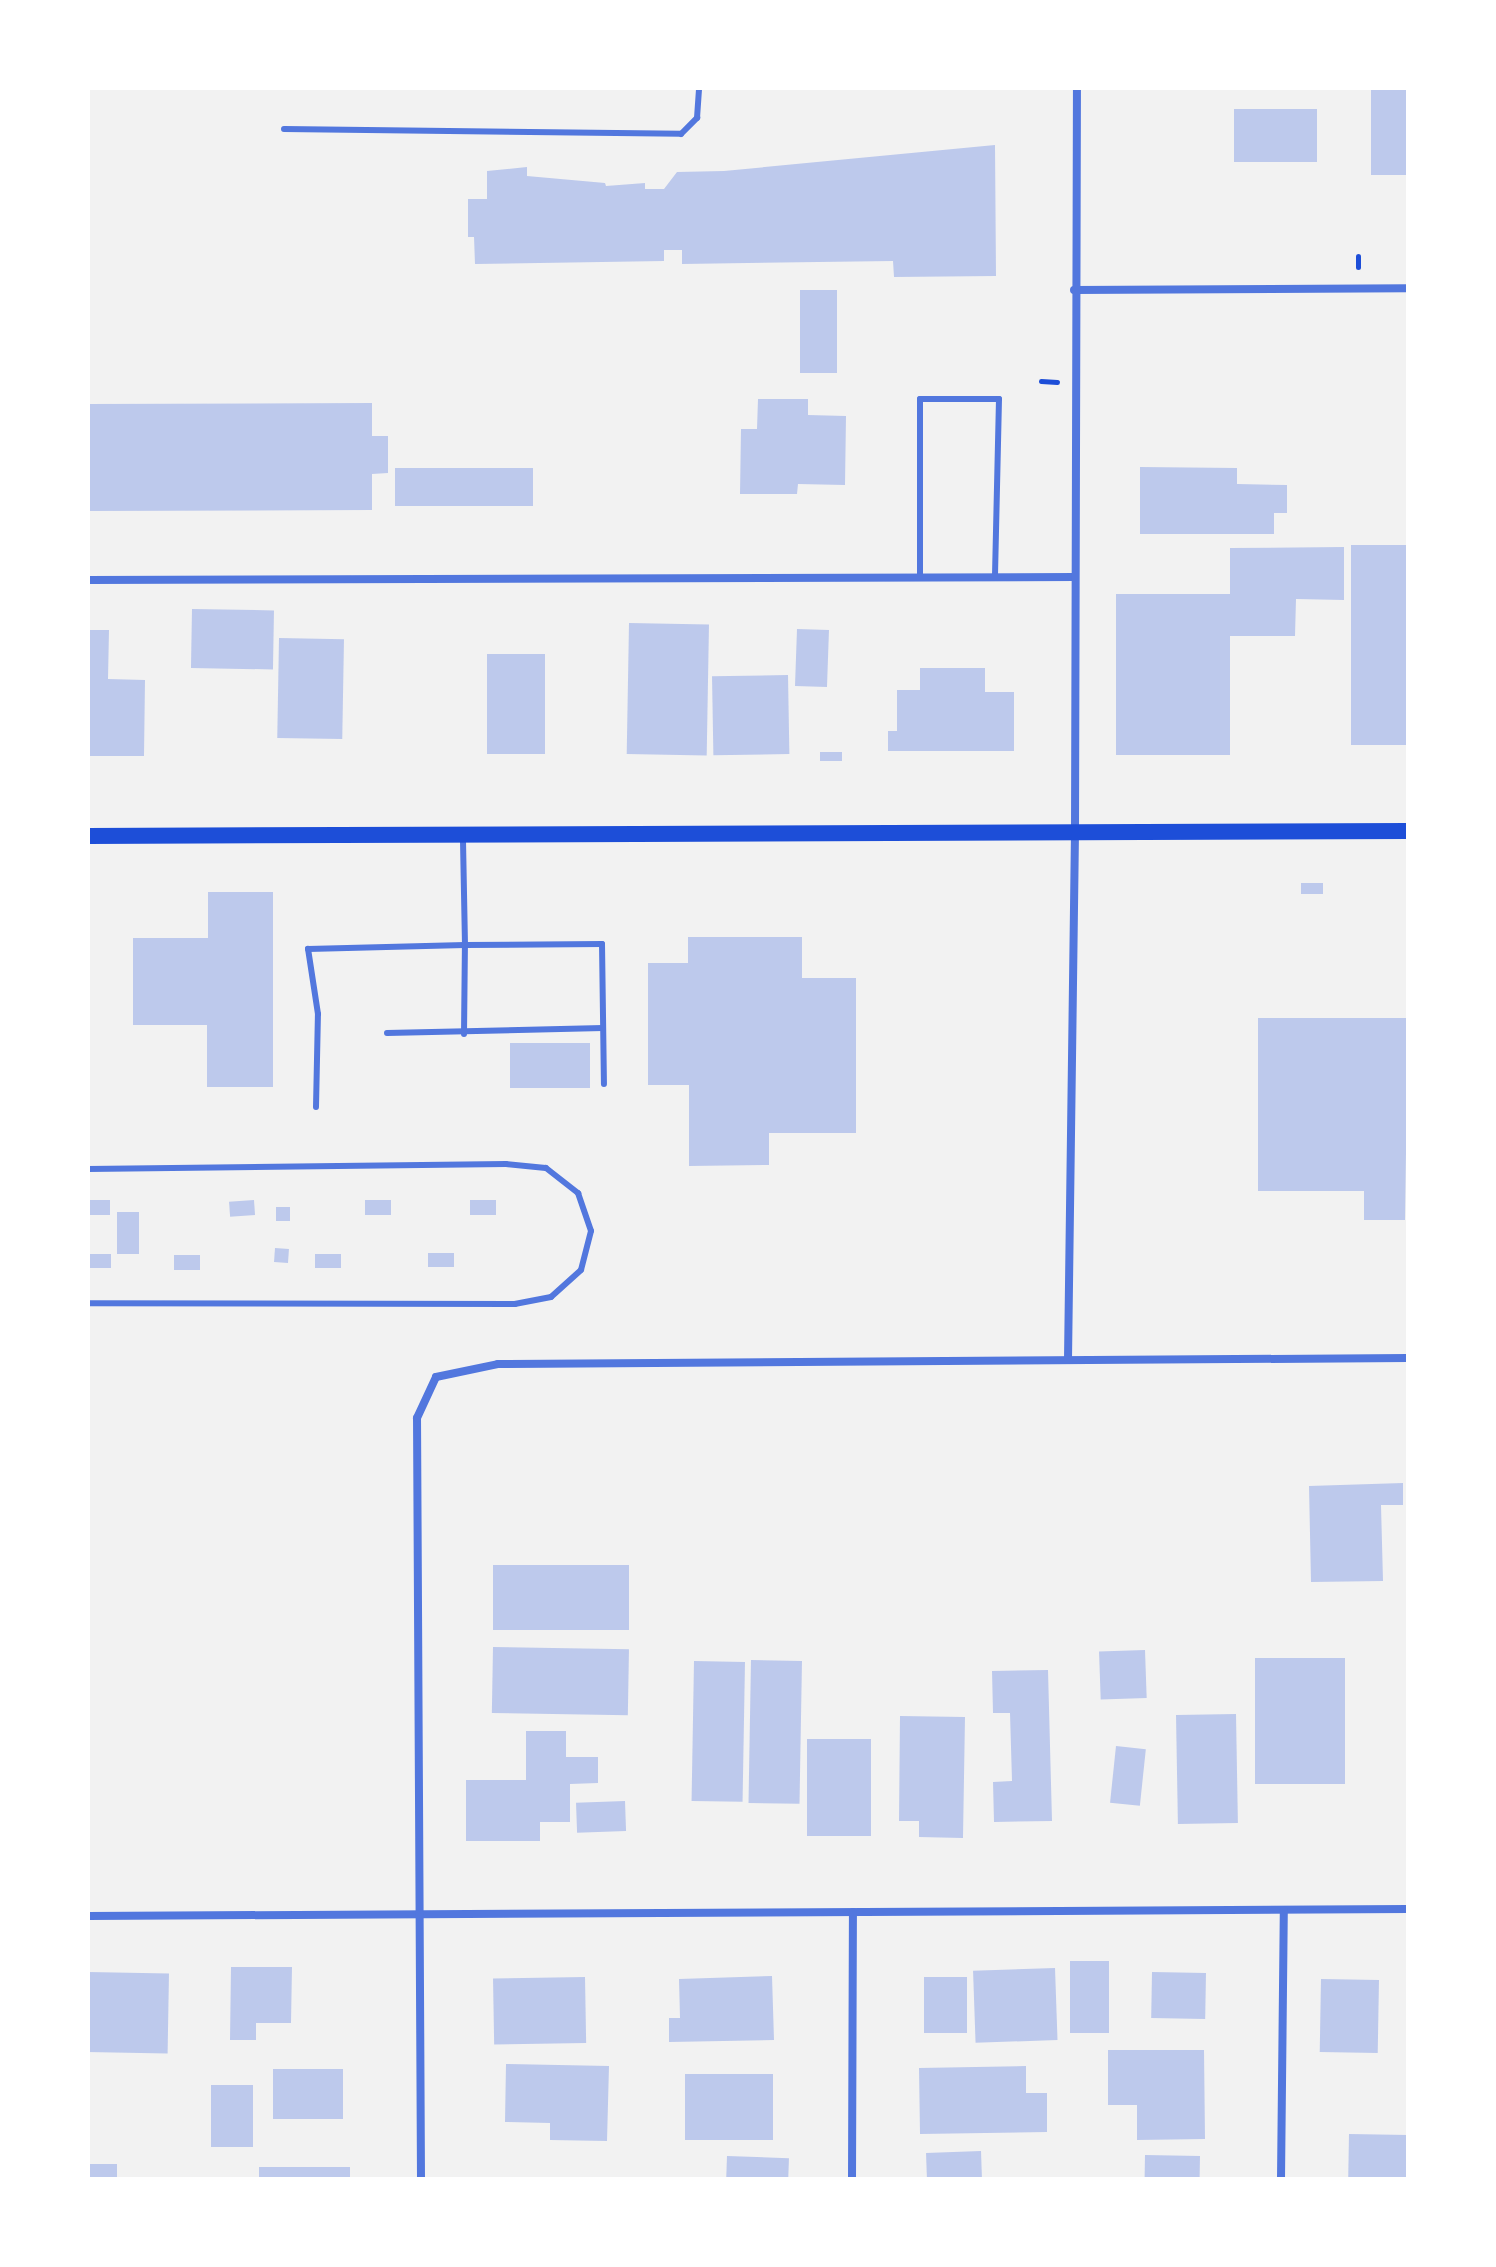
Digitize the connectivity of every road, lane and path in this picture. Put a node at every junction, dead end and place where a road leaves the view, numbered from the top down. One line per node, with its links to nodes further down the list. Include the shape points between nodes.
1 (699, 88): 3 (lane, via 697,118 681,134)
2 (1077, 88): 5 (street)
3 (284, 129)
4 (1408, 288): 5 (street)
5 (1074, 290): 7 (street)
6 (995, 577): 7 (street); 8 (street); 8 (lane, via 999,399 920,399)
7 (1075, 577): 12 (street)
8 (920, 578): 9 (street)
9 (88, 580)
10 (1408, 831): 12 (main road)
11 (463, 834): 12 (main road); 13 (main road); 14 (lane)
12 (1075, 834): 23 (street)
13 (88, 836)
14 (465, 945): 15 (lane, via 602,944); 17 (lane); 19 (lane, via 308,949 318,1014)
15 (603, 1028): 17 (lane); 18 (lane)
16 (387, 1033): 17 (lane)
17 (464, 1034)
18 (604, 1084)
19 (316, 1107)
20 (88, 1169): 21 (lane, via 506,1164 546,1168 578,1193 591,1231 581,1270 551,1297 515,1304)
21 (88, 1303)
22 (1408, 1358): 23 (street)
23 (1068, 1360): 28 (street, via 498,1364 436,1377 417,1418)
24 (1408, 1909): 25 (street)
25 (1284, 1910): 26 (street); 31 (street)
26 (853, 1912): 28 (street); 30 (street)
27 (88, 1916): 28 (street)
28 (420, 1916): 29 (street)
29 (421, 2179)
30 (852, 2179)
31 (1281, 2179)

